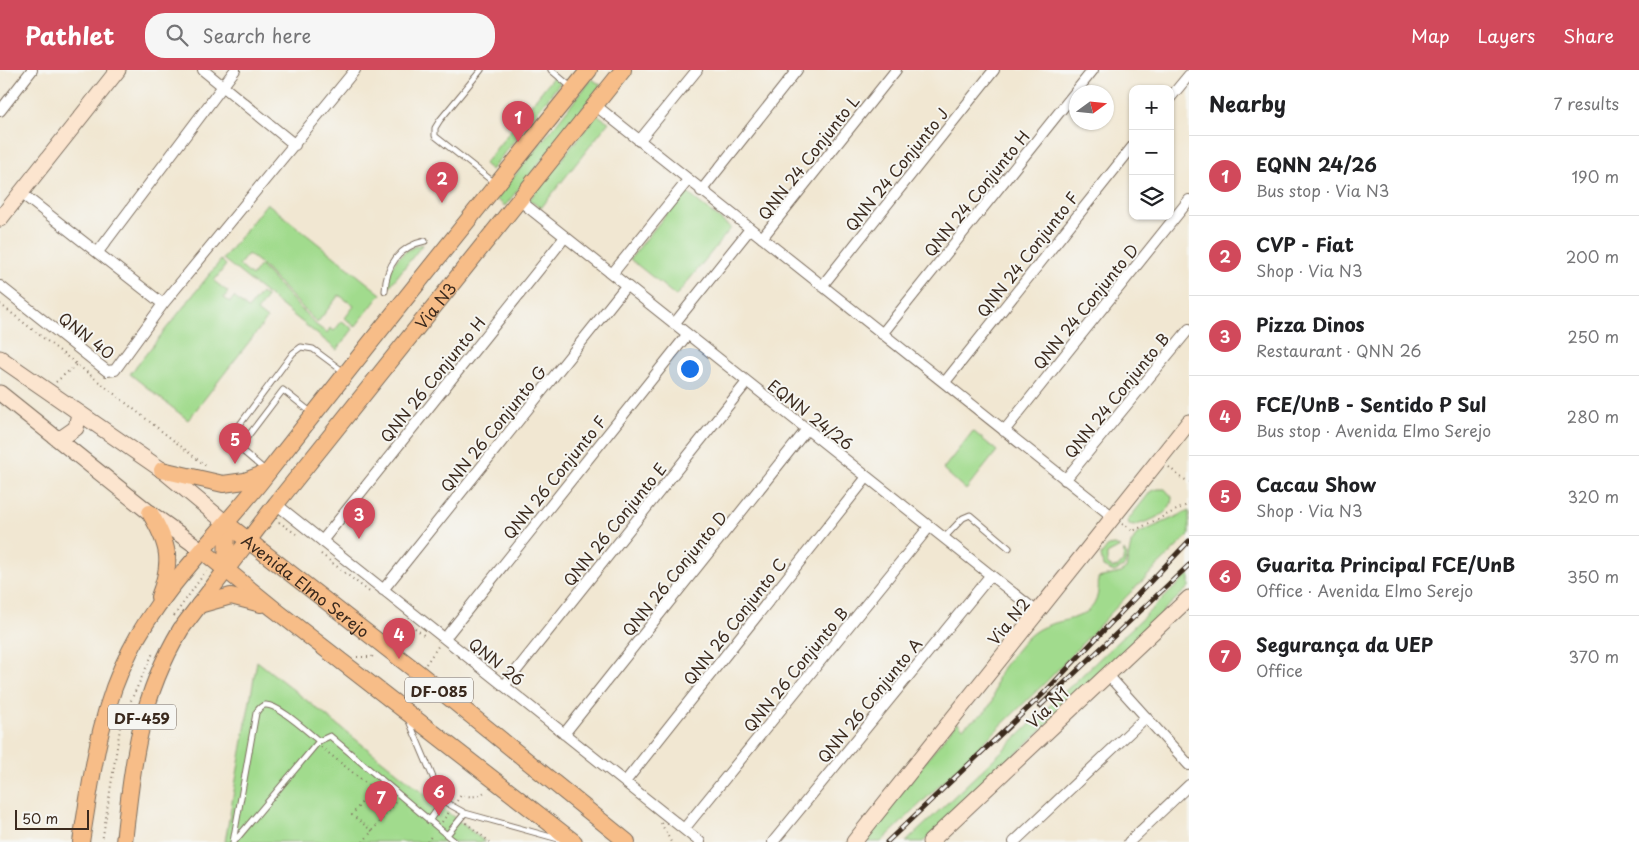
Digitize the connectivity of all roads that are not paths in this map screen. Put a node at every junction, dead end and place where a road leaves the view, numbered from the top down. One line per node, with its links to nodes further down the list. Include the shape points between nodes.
1 (32, 70): 22 (street)
2 (118, 70): 29 (main road)
3 (203, 70): 17 (street)
4 (235, 70): 17 (street)
5 (355, 70): 24 (street, QNN 40)
6 (481, 70): 27 (lane, via 440,120 435,136)
7 (551, 70): 19 (lane)
8 (590, 70): 18 (main road); 19 (main road, Via N3)
9 (623, 70): 18 (main road, Via N3)
10 (697, 70): 23 (street)
11 (797, 70): 28 (street)
12 (896, 70): 35 (street, QNN 24 Conjunto L)
13 (994, 70): 42 (street, QNN 24 Conjunto J)
14 (1093, 70): 48 (street, QNN 24 Conjunto H)
15 (1178, 70): 16 (street)
16 (1188, 77): 20 (street)
17 (222, 86): 24 (street); 37 (street)
18 (610, 86): 21 (main road, Via N3)
19 (573, 89): 27 (main road, Via N3)
20 (1174, 93)
21 (595, 105): 23 (street); 30 (main road, Via N3)
22 (0, 111)
23 (639, 141): 26 (street)
24 (295, 145): 44 (street, QNN 40)
25 (1129, 151): 53 (street, QNN 24 Conjunto F)
26 (688, 180): 28 (street); 39 (street)
27 (497, 184): 38 (main road, Via N3)
28 (701, 190): 33 (street)
29 (21, 193): 32 (main road); 37 (street)
30 (519, 200): 34 (street, EQNN 24/26); 50 (main road, Via N3)
31 (1189, 200): 59 (street, QNN 24 Conjunto D)
32 (0, 219)
33 (750, 229): 35 (street); 45 (street)
34 (565, 236): 39 (street, EQNN 24/26); 74 (street, QNN 26 Conjunto H)
35 (762, 238): 42 (street)
36 (426, 241): 43 (lane, via 406,248 396,258 389,270)
37 (98, 252): 44 (street)
38 (443, 253): 50 (main road, via 418,296 376,350 380,362); 51 (main road, Via N3)
39 (612, 274): 41 (street, EQNN 24/26)
40 (0, 286): 44 (street, QNN 40, via 107,371 115,370)
41 (626, 286): 45 (street, EQNN 24/26); 79 (street, QNN 26 Conjunto G)
42 (822, 286): 48 (street)
43 (385, 291)
44 (163, 304)
45 (674, 324): 47 (street, EQNN 24/26)
46 (1189, 329): 66 (street, QNN 24 Conjunto B)
47 (687, 334): 52 (street, EQNN 24/26); 85 (street, QNN 26 Conjunto F)
48 (882, 334): 53 (street)
49 (0, 358): 55 (main road, Avenida Elmo Serejo / DF-085)
50 (392, 360): 62 (main road, Via N3)
51 (349, 371): 56 (main road, Via N3); 61 (lane, via 313,349 301,347 293,353 235,431 232,442); 62 (main road, via 357,366 363,367 368,378 329,427)
52 (747, 382): 58 (street, EQNN 24/26); 87 (street, QNN 26 Conjunto E)
53 (945, 382): 59 (street)
54 (0, 393): 60 (main road, DF-085)
55 (79, 413): 60 (main road, via 76,428); 63 (main road, Avenida Elmo Serejo / DF-085)
56 (314, 415): 61 (lane, via 283,390); 64 (main road, Via N3)
57 (1189, 422): 69 (main road, Via N2)
58 (807, 429): 65 (street, EQNN 24/26); 90 (street, QNN 26 Conjunto D)
59 (1004, 431): 66 (street)
60 (56, 438): 68 (main road, DF-085)
61 (239, 448): 64 (lane)
62 (313, 458): 67 (main road, Via N3)
63 (162, 470): 64 (main road, via 223,484 245,481); 70 (main road, Avenida Elmo Serejo / DF-085)
64 (268, 472): 70 (main road, Via N3)
65 (867, 478): 71 (street, EQNN 24/26); 93 (street, QNN 26 Conjunto C)
66 (1065, 480): 69 (street)
67 (272, 509): 73 (main road, Via N3); 74 (street, QNN 26)
68 (150, 513): 76 (main road, DF-085); 83 (main road, via 168,549 166,579)
69 (1113, 517): 84 (main road, Via N2)
70 (227, 524): 73 (main road, Avenida Elmo Serejo / DF-085); 76 (main road, DF-459); 77 (main road)
71 (929, 527): 72 (street, EQNN 24/26); 98 (street, QNN 26 Conjunto B)
72 (944, 539): 75 (lane, via 963,518 970,515); 78 (street, EQNN 24/26)
73 (248, 541): 77 (main road, DF-459); 106 (main road, Avenida Elmo Serejo / DF-085, via 373,637)
74 (322, 541): 79 (street, QNN 26)
75 (1009, 548)
76 (203, 551): 77 (main road, DF-085); 83 (main road, DF-459)
77 (226, 570): 81 (main road, DF-459); 82 (main road, DF-085)
78 (990, 576): 84 (street, EQNN 24/26); 108 (street, QNN 26 Conjunto A)
79 (379, 593): 85 (street, QNN 26)
80 (1189, 598): 86 (main road, Via N1)
81 (199, 605): 82 (main road, via 231,596); 101 (main road, DF-459, via 168,651 143,714 134,752)
82 (274, 609): 88 (main road, DF-085)
83 (154, 611): 100 (main road, DF-459, via 131,649 112,692 98,744)
84 (1037, 612): 109 (main road, Via N2)
85 (442, 642): 87 (street, QNN 26)
86 (1107, 674): 89 (street); 110 (main road, Via N1)
87 (504, 686): 90 (street, QNN 26)
88 (405, 711): 95 (lane); 105 (main road, DF-085)
89 (1146, 717): 92 (street); 111 (street)
90 (564, 734): 93 (street, QNN 26)
91 (319, 744): 97 (lane, via 332,737); 102 (lane); 102 (lane, via 276,708 266,705 260,708 256,714)
92 (1189, 765)
93 (625, 782): 98 (street, QNN 26)
94 (1189, 785): 112 (street)
95 (442, 801): 96 (lane); 97 (lane)
96 (464, 813): 99 (lane); 104 (lane)
97 (429, 821): 99 (lane)
98 (684, 829): 107 (street, QNN 26)
99 (447, 835): 103 (lane)
100 (81, 842)
101 (124, 842)
102 (234, 842)
103 (455, 842)
104 (568, 842)
105 (574, 842)
106 (627, 842)
107 (700, 842)
108 (773, 842)
109 (854, 842)
110 (930, 842)
111 (1014, 842)
112 (1129, 842)

